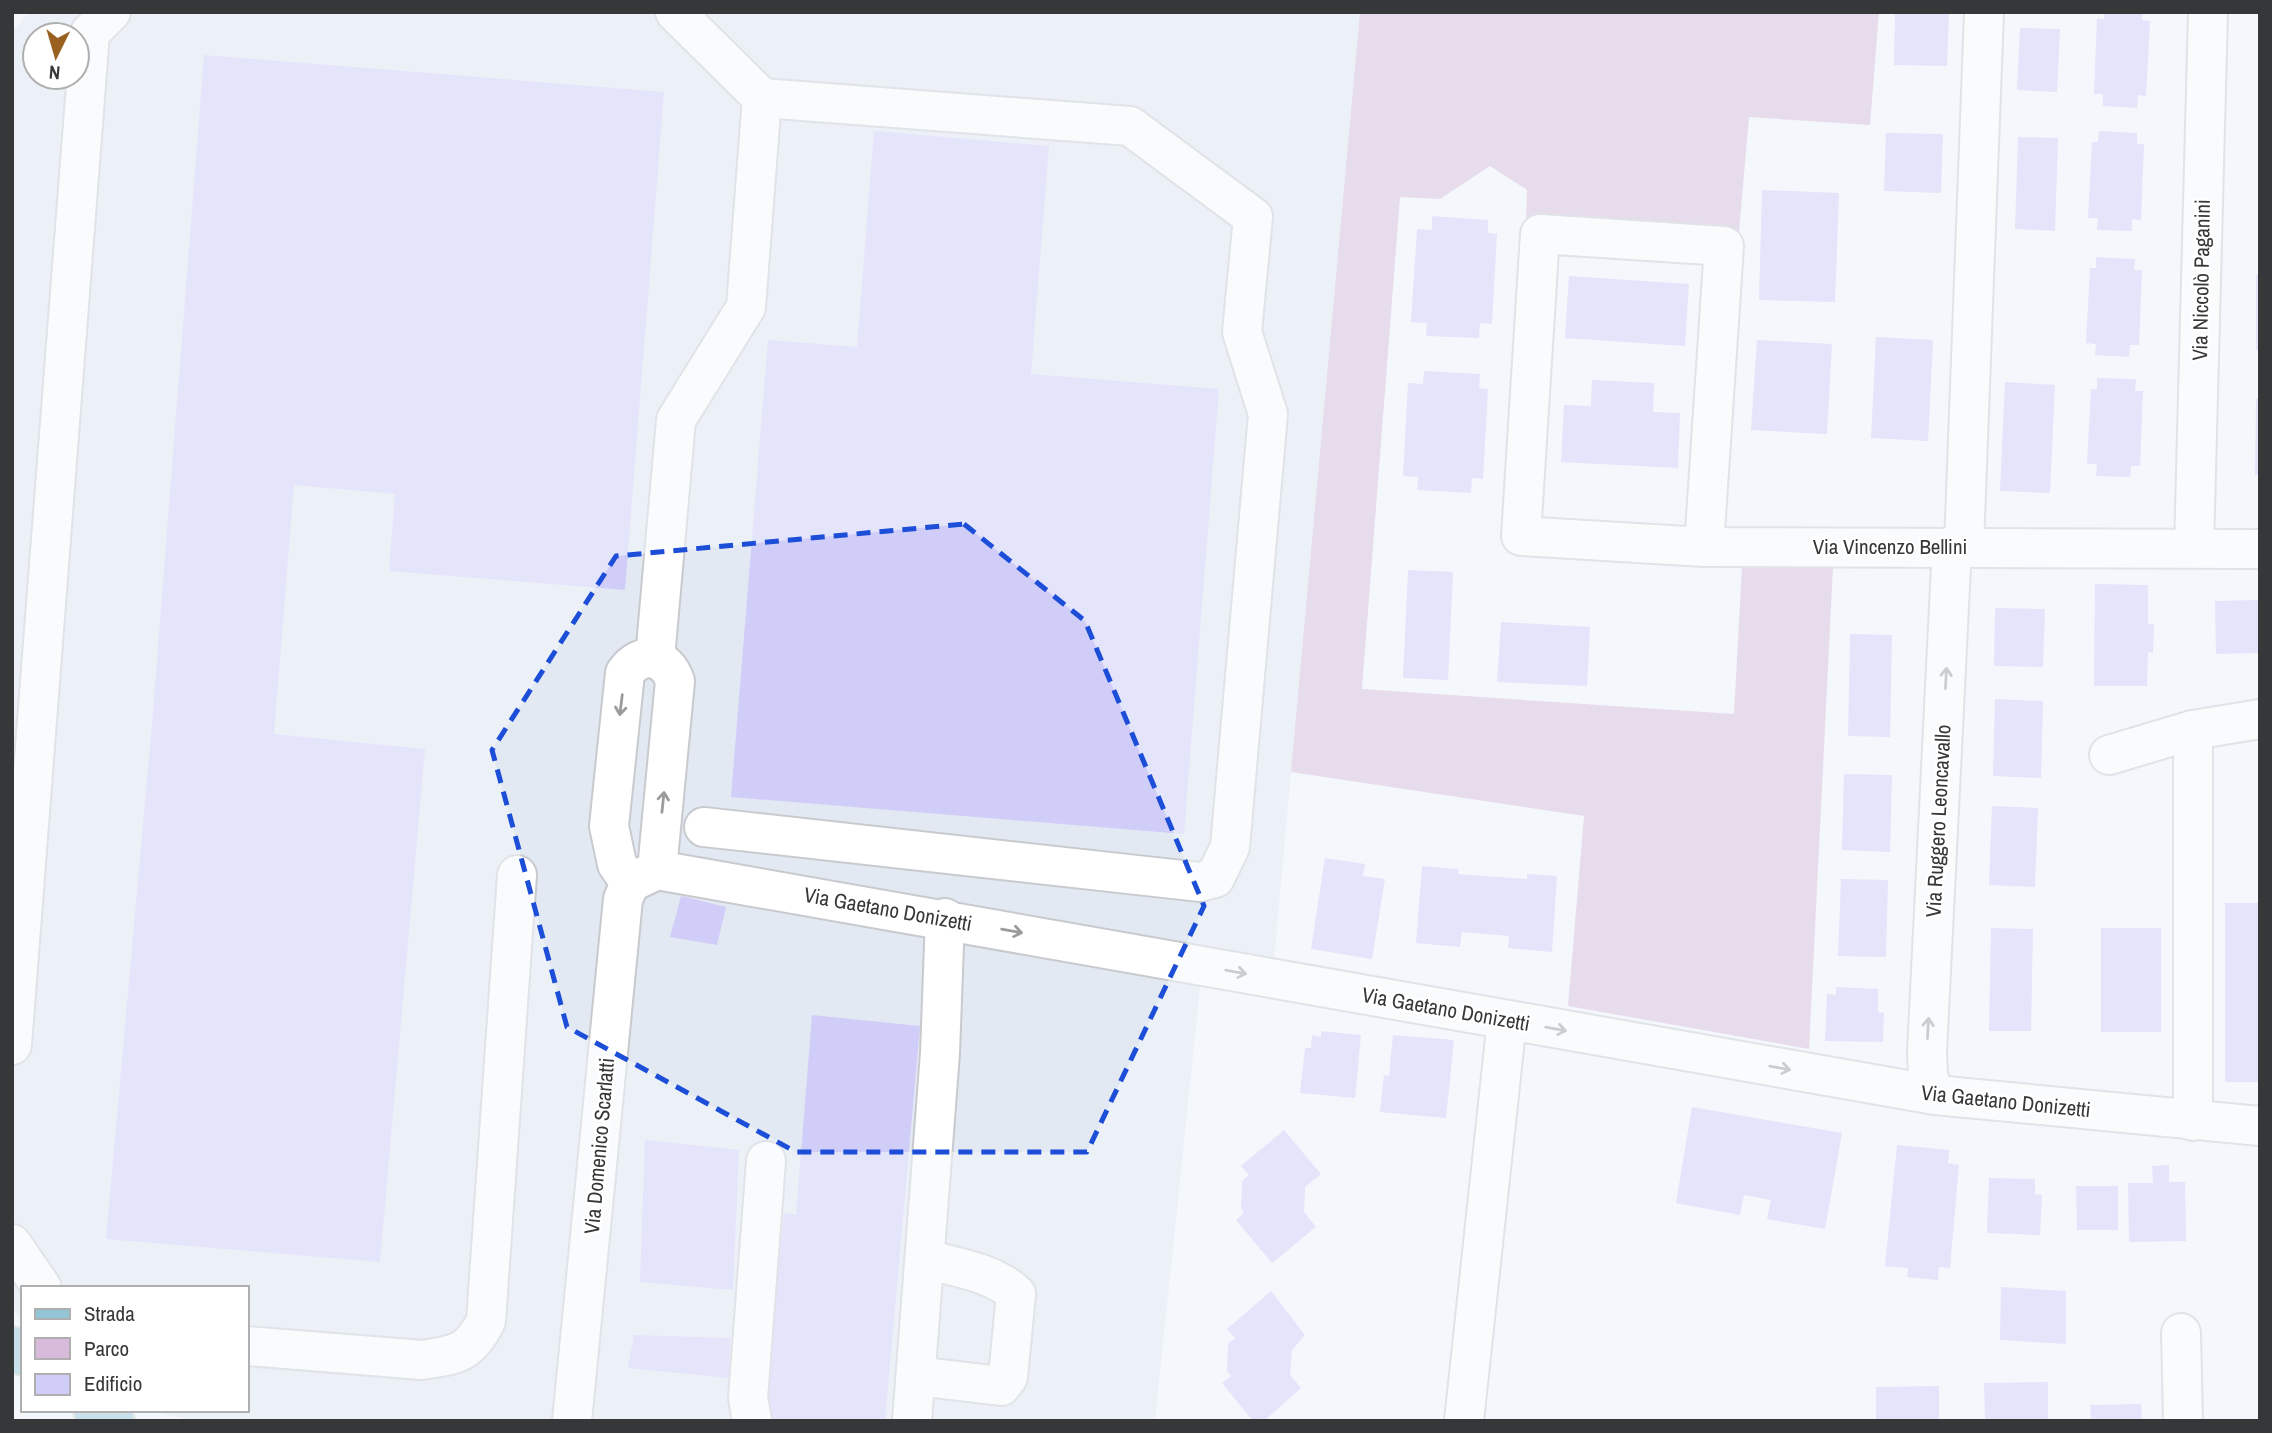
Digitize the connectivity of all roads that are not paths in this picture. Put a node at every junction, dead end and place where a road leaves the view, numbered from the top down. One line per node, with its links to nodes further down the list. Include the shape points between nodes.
1 (111, 12): 11 (street, via 90,33)
2 (675, 12): 5 (street)
3 (1984, 12): 6 (street, Via Ruggero Leoncavallo)
4 (2208, 12): 8 (street, Via Niccolò Paganini)
5 (762, 98): 10 (street, via 746,307 676,420); 16 (street, via 1130,126 1253,218 1242,332 1268,414 1230,847 1223,867 1215,878 1200,882)
6 (1958, 546): 7 (street, Via Vincenzo Bellini); 8 (street, Via Vincenzo Bellini); 23 (street, Via Ruggero Leoncavallo, one-way to 6, via 1927,1052)
7 (1704, 547): 7 (street, Via Vincenzo Bellini, via 1521,536 1540,234 1724,246)
8 (2194, 548): 9 (street, Via Vincenzo Bellini)
9 (2260, 549)
10 (655, 658): 18 (street, Via Domenico Scarlatti, one-way to 10, via 675,681 671,670); 18 (street, one-way to 18, via 632,662 625,673 609,826 617,864)
11 (26, 676): 22 (street)
12 (2260, 719): 13 (street)
13 (2193, 730): 14 (street); 24 (street)
14 (2109, 755)
15 (704, 827): 16 (street)
16 (891, 848): 19 (street, via 874,857)
17 (517, 875): 31 (street, via 486,1321 475,1343 449,1356 422,1360)
18 (641, 877): 19 (street, Via Gaetano Donizetti); 35 (street, Via Domenico Scarlatti, via 622,912)
19 (863, 905): 20 (street, Via Gaetano Donizetti)
20 (945, 918): 21 (street, Via Gaetano Donizetti, one-way to 21); 28 (street)
21 (1507, 1020): 23 (street, Via Gaetano Donizetti, one-way to 23); 38 (street)
22 (12, 1045)
23 (1935, 1095): 24 (street, Via Gaetano Donizetti)
24 (2193, 1121): 25 (street, Via Gaetano Donizetti)
25 (2260, 1126)
26 (766, 1161): 36 (street, via 748,1398)
27 (12, 1244): 29 (street)
28 (925, 1259): 32 (street); 32 (street, via 1006,1284 1016,1294 1008,1377 1000,1386)
29 (41, 1286)
30 (2181, 1333): 39 (street)
31 (248, 1346)
32 (916, 1376): 37 (street)
33 (97, 1412): 34 (main road)
34 (115, 1421)
35 (572, 1421)
36 (752, 1421)
37 (912, 1421)
38 (1464, 1421)
39 (2183, 1421)

